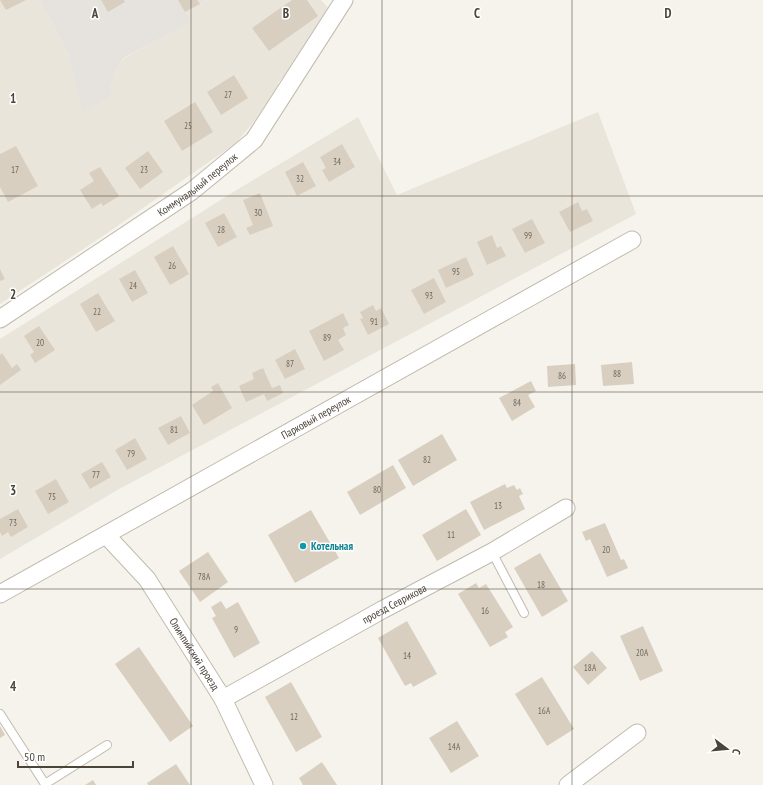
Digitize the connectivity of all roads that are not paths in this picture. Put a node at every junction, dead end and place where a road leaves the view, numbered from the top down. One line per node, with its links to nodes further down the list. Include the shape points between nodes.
1 (344, 0): 3 (street, Коммунальный переулок, via 254,140 192,191)
2 (632, 240): 5 (street, Парковый переулок)
3 (0, 319)
4 (566, 508): 6 (street, проезд Севрикова)
5 (106, 535): 7 (street, Парковый переулок); 9 (street, Олимпийский проезд, via 147,579)
6 (492, 552): 8 (lane); 9 (street, проезд Севрикова)
7 (0, 594)
8 (524, 613)
9 (223, 699): 13 (street, Олимпийский проезд)
10 (0, 714): 12 (lane, via 45,784)
11 (637, 733): 14 (street)
12 (107, 745)
13 (264, 785)
14 (568, 785)

